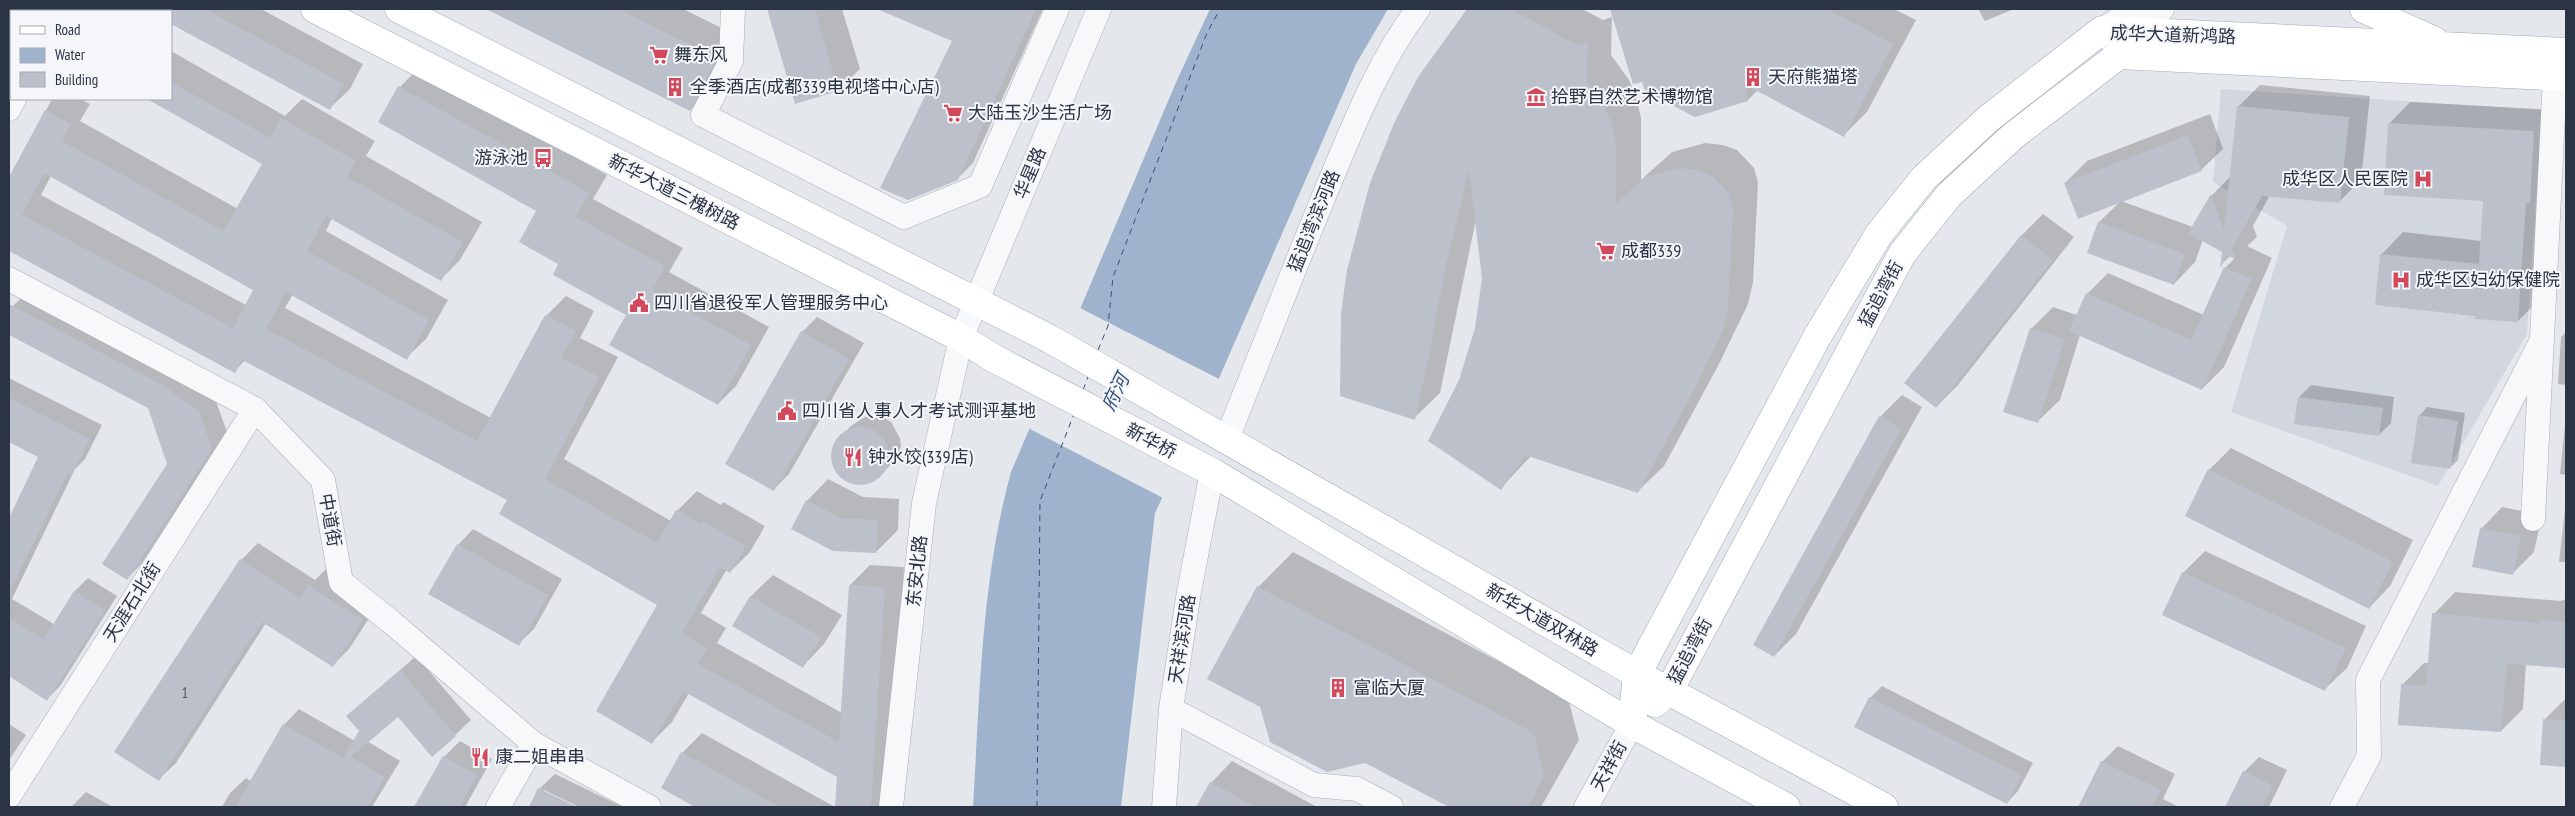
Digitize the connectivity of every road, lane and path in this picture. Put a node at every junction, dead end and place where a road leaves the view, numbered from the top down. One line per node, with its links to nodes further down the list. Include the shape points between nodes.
1 (315, 9): 17 (main road, 新华大道三槐树路)
2 (400, 9): 16 (main road)
3 (733, 9): 4 (street, via 731,61 703,115 904,218 980,186)
4 (1057, 9)
5 (1098, 9): 16 (street, 华星路)
6 (1418, 9): 21 (street, 猛追湾滨河路, via 1369,87)
7 (2162, 9): 9 (street, 猛追湾街)
8 (2364, 9): 11 (main road)
9 (2139, 21): 10 (main road, 成华大道新鸿路); 11 (main road, 成华大道新鸿路); 13 (street, 猛追湾街)
10 (2102, 30): 13 (street, 成华大道新鸿路); 24 (main road, 猛追湾街, via 1988,119 1924,178 1879,234 1817,336)
11 (2448, 47): 12 (main road, 成华大道新鸿路)
12 (2566, 52)
13 (2119, 55): 14 (main road, 成华大道新鸿路); 25 (main road, 猛追湾街, via 2013,136 1949,195 1902,254)
14 (2560, 77): 18 (street)
15 (9, 279): 20 (street, 中道街)
16 (977, 300): 17 (street, 华星路); 21 (main road, 新华大道双林路)
17 (961, 338): 19 (main road, 新华大道三槐树路); 32 (street, 东安北路, via 924,503)
18 (2542, 340): 23 (street); 38 (street, via 2368,680 2369,756)
19 (1032, 376): 22 (main road, 新华桥)
20 (255, 409): 28 (street, 中道街, via 323,480 341,582); 29 (street, 天涯石北街)
21 (1226, 441): 24 (main road, 新华大道双林路)
22 (1202, 467): 26 (street, 天祥滨河路, via 1189,592); 27 (main road)
23 (2533, 519)
24 (1637, 674): 25 (main road, 新华大道双林路); 27 (main road, 猛追湾街)
25 (1668, 691): 27 (main road, 猛追湾街); 37 (main road, 新华大道双林路)
26 (1171, 709): 33 (street, 天祥滨河路); 34 (street, via 1314,785 1357,789)
27 (1632, 724): 35 (street, 天祥街); 36 (main road)
28 (534, 744): 30 (street); 31 (street, 中道街)
29 (9, 796)
30 (498, 807)
31 (649, 807)
32 (891, 807)
33 (1164, 807)
34 (1391, 807)
35 (1586, 807)
36 (1786, 807)
37 (1884, 807)
38 (2342, 807)

